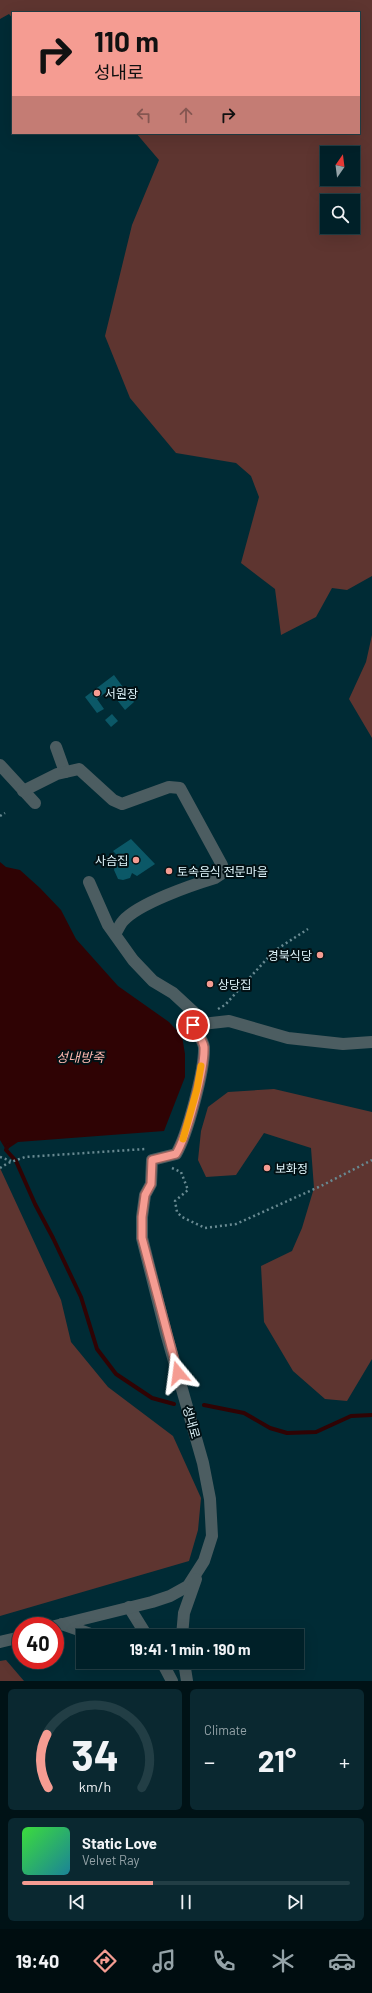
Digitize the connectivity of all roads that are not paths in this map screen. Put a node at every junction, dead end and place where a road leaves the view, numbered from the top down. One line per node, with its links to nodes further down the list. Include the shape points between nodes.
1 (56, 747): 3 (street)
2 (0, 765): 4 (street)
3 (65, 772): 4 (street, via 44,779); 7 (street, via 79,770 113,800 122,804 169,787 180,788 222,865 221,874 215,878 173,892 135,911 123,921)
4 (23, 791): 5 (street)
5 (35, 803)
6 (89, 882): 7 (street, via 108,925)
7 (115, 934): 8 (street, via 133,960 153,980 173,993 200,1018)
8 (193, 1025): 9 (street, via 229,1022 288,1038 344,1044); 10 (street, 성내로, via 204,1046 197,1089 182,1144 176,1154 149,1154 151,1184 145,1195 142,1238 203,1463 210,1499 212,1536)
9 (372, 1042)
10 (204, 1561): 11 (street, 성내로, via 188,1586 170,1596); 15 (street, via 184,1613)
11 (129, 1607): 12 (street, 성내로); 14 (street)
12 (64, 1623)
13 (64, 1627): 16 (street)
14 (142, 1629)
15 (183, 1629)
16 (76, 1630)
17 (12, 1639): 18 (street)
18 (0, 1642)
19 (166, 1669): 21 (street)
20 (185, 1669): 22 (street)
21 (172, 1681)
22 (187, 1681)

